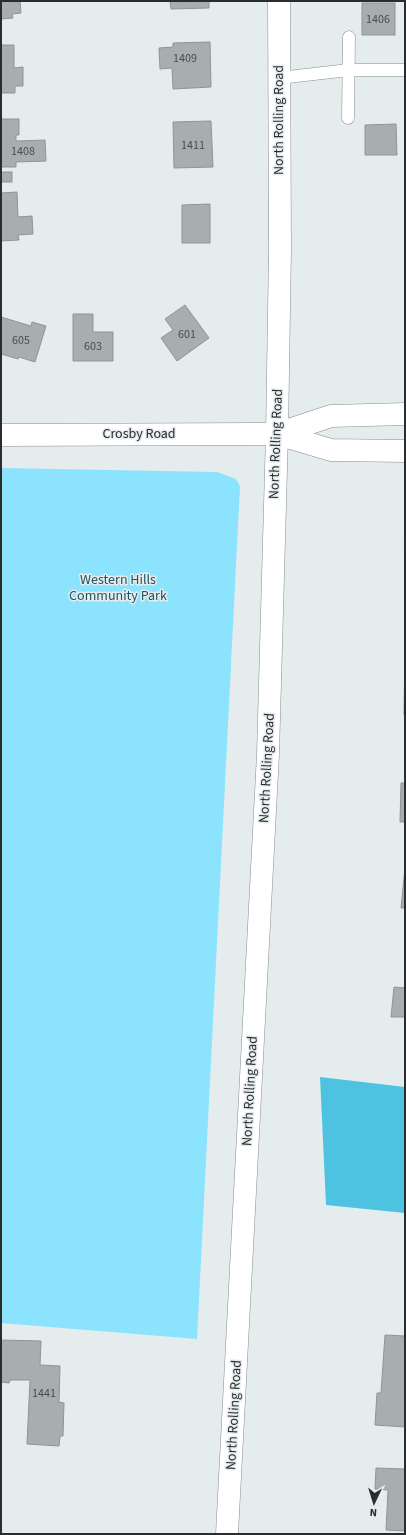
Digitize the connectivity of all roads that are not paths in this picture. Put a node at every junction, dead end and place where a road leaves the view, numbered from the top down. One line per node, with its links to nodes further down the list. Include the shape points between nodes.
1 (279, 1): 5 (main road, North Rolling Road)
2 (349, 37): 3 (lane)
3 (349, 70): 4 (lane); 5 (lane); 6 (lane)
4 (405, 70)
5 (279, 78): 9 (main road, North Rolling Road)
6 (348, 118)
7 (405, 414): 9 (main road, Crosby Road, via 331,416)
8 (1, 434): 9 (main road, Crosby Road)
9 (277, 434): 10 (main road, Crosby Road, via 331,450); 11 (main road, North Rolling Road, via 268,754)
10 (405, 451)
11 (227, 1534)

